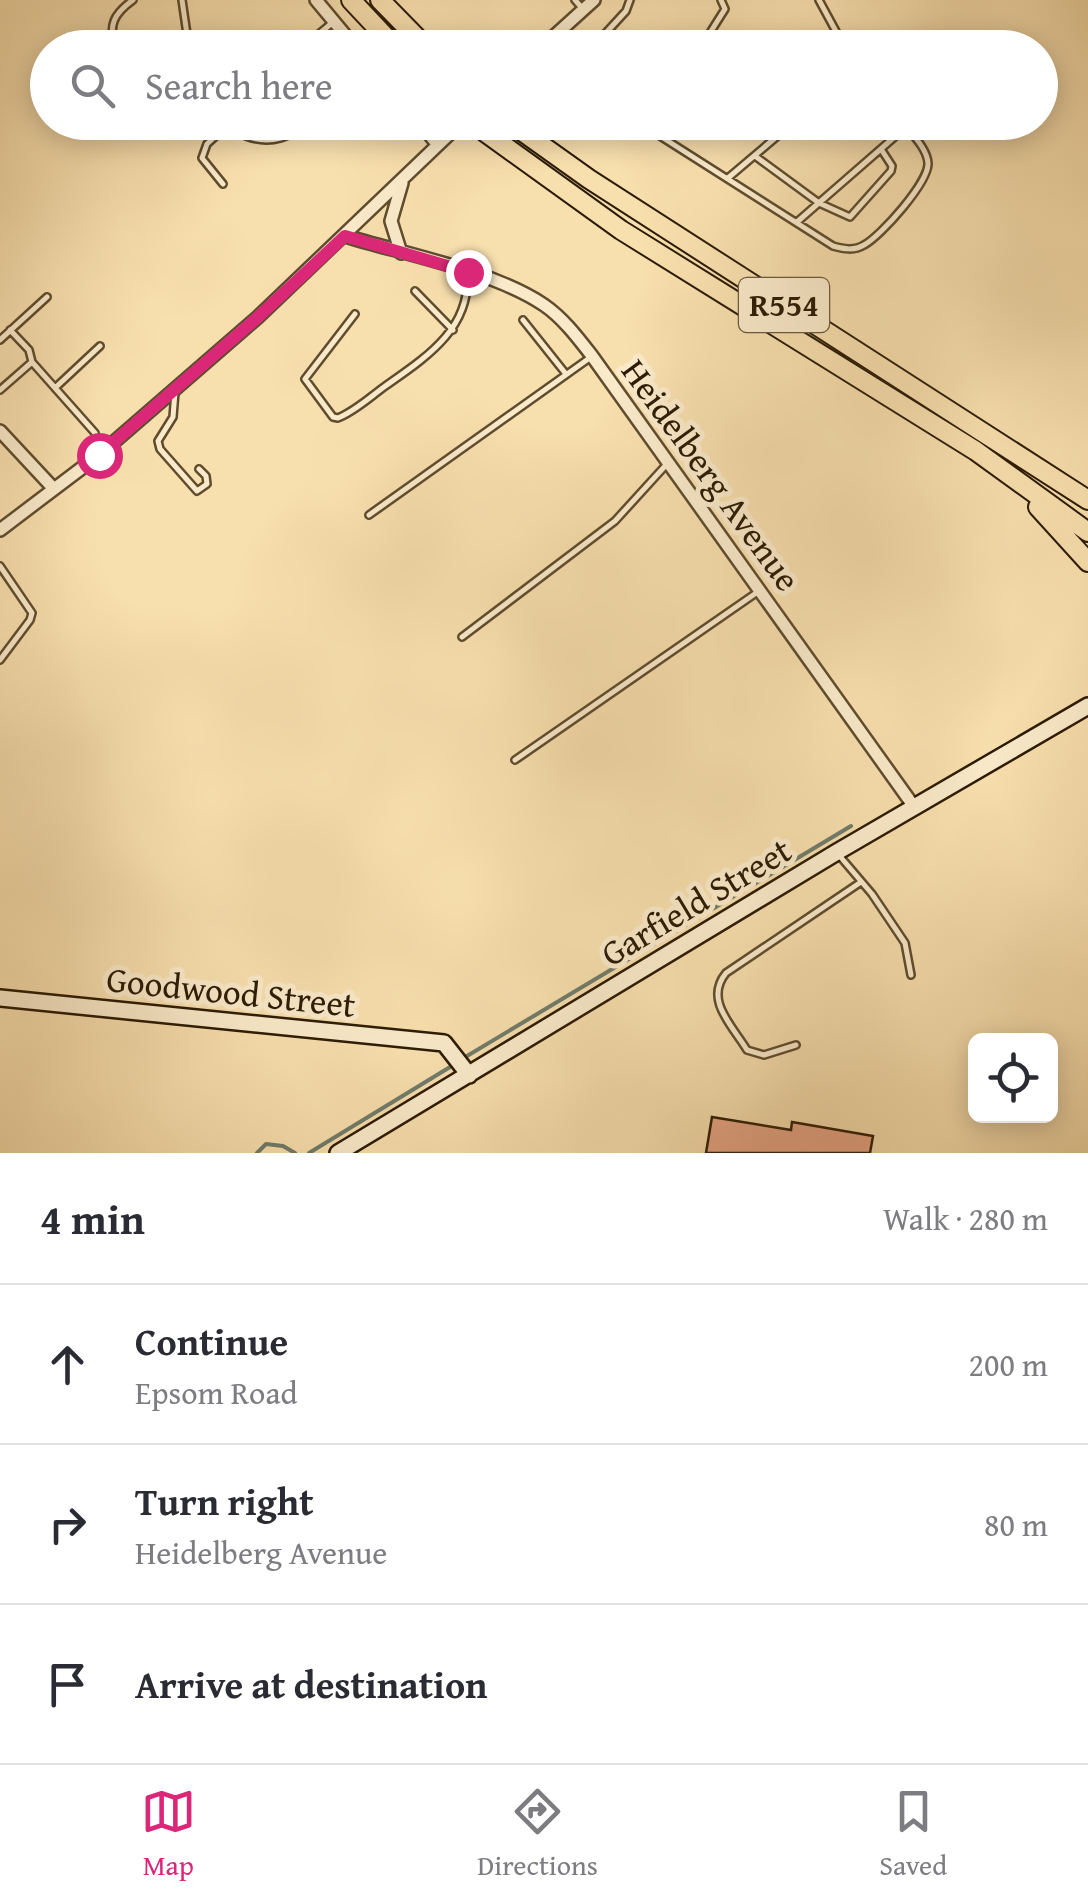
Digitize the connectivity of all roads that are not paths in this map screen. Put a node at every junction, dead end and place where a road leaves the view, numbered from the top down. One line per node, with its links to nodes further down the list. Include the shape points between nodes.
1 (133, 0): 12 (lane, via 118,11)
2 (182, 0): 13 (lane)
3 (316, 0): 11 (street)
4 (350, 0): 16 (main road)
5 (380, 0): 17 (main road)
6 (594, 0): 10 (street)
7 (630, 0): 19 (lane)
8 (721, 0): 20 (lane, via 724,14)
9 (819, 0): 21 (lane)
10 (579, 5): 18 (street)
11 (334, 22): 14 (lane); 15 (street)
12 (113, 30)
13 (186, 30)
14 (324, 30)
15 (341, 30)
16 (379, 30)
17 (409, 30)
18 (558, 30)
19 (609, 30)
20 (712, 30)
21 (835, 30)
22 (212, 140): 36 (lane, via 202,158)
23 (434, 140): 31 (street)
24 (443, 140): 31 (street)
25 (496, 140): 58 (main road, R554, via 620,230)
26 (533, 140): 62 (main road, R554)
27 (671, 140): 34 (lane)
28 (773, 140): 33 (lane)
29 (890, 140): 32 (lane)
30 (916, 140): 38 (lane, via 928,162 917,189 875,237 854,249 833,246)
31 (438, 145): 35 (street)
32 (881, 149): 37 (lane); 37 (lane, via 892,171 854,214 846,217)
33 (755, 156): 34 (lane); 37 (lane)
34 (728, 178): 38 (lane)
35 (402, 182): 39 (street); 40 (street, via 392,221)
36 (223, 184)
37 (819, 203): 38 (lane)
38 (796, 222)
39 (345, 236): 40 (street, Heidelberg Avenue); 54 (street)
40 (401, 253): 41 (street, Heidelberg Avenue)
41 (468, 272): 47 (lane); 50 (street, Heidelberg Avenue, via 548,307)
42 (416, 291): 47 (lane)
43 (47, 297): 46 (lane)
44 (355, 314): 47 (lane, via 305,379 338,418 435,351)
45 (523, 320): 52 (lane)
46 (10, 330): 48 (lane); 51 (lane)
47 (453, 330)
48 (0, 340)
49 (100, 346): 53 (lane)
50 (592, 356): 52 (lane); 59 (street, Heidelberg Avenue)
51 (32, 362): 53 (lane); 55 (lane)
52 (566, 374): 63 (lane)
53 (54, 388): 57 (lane)
54 (175, 389): 60 (lane, via 160,449 197,491 206,484); 61 (street)
55 (0, 390)
56 (0, 431): 61 (street)
57 (95, 433)
58 (976, 451): 65 (main road, R554); 66 (main road)
59 (668, 463): 68 (street, Heidelberg Avenue); 69 (lane, via 615,521)
60 (199, 469)
61 (54, 489): 64 (street)
62 (1088, 500)
63 (369, 515)
64 (0, 530)
65 (1088, 532)
66 (1088, 562)
67 (0, 566): 70 (lane, via 32,613)
68 (759, 590): 72 (lane); 73 (street, Heidelberg Avenue)
69 (462, 637)
70 (0, 660)
71 (1088, 706): 73 (street, Garfield Street)
72 (515, 760)
73 (915, 808): 74 (street, Garfield Street)
74 (837, 852): 75 (lane); 79 (street, Garfield Street)
75 (861, 882): 76 (lane, via 905,943); 78 (lane, via 717,984 717,1001 747,1050 764,1055)
76 (910, 975)
77 (0, 998): 79 (street, Goodwood Street, via 430,1040 453,1050)
78 (796, 1046)
79 (469, 1075): 80 (street, Garfield Street)
80 (338, 1153)

